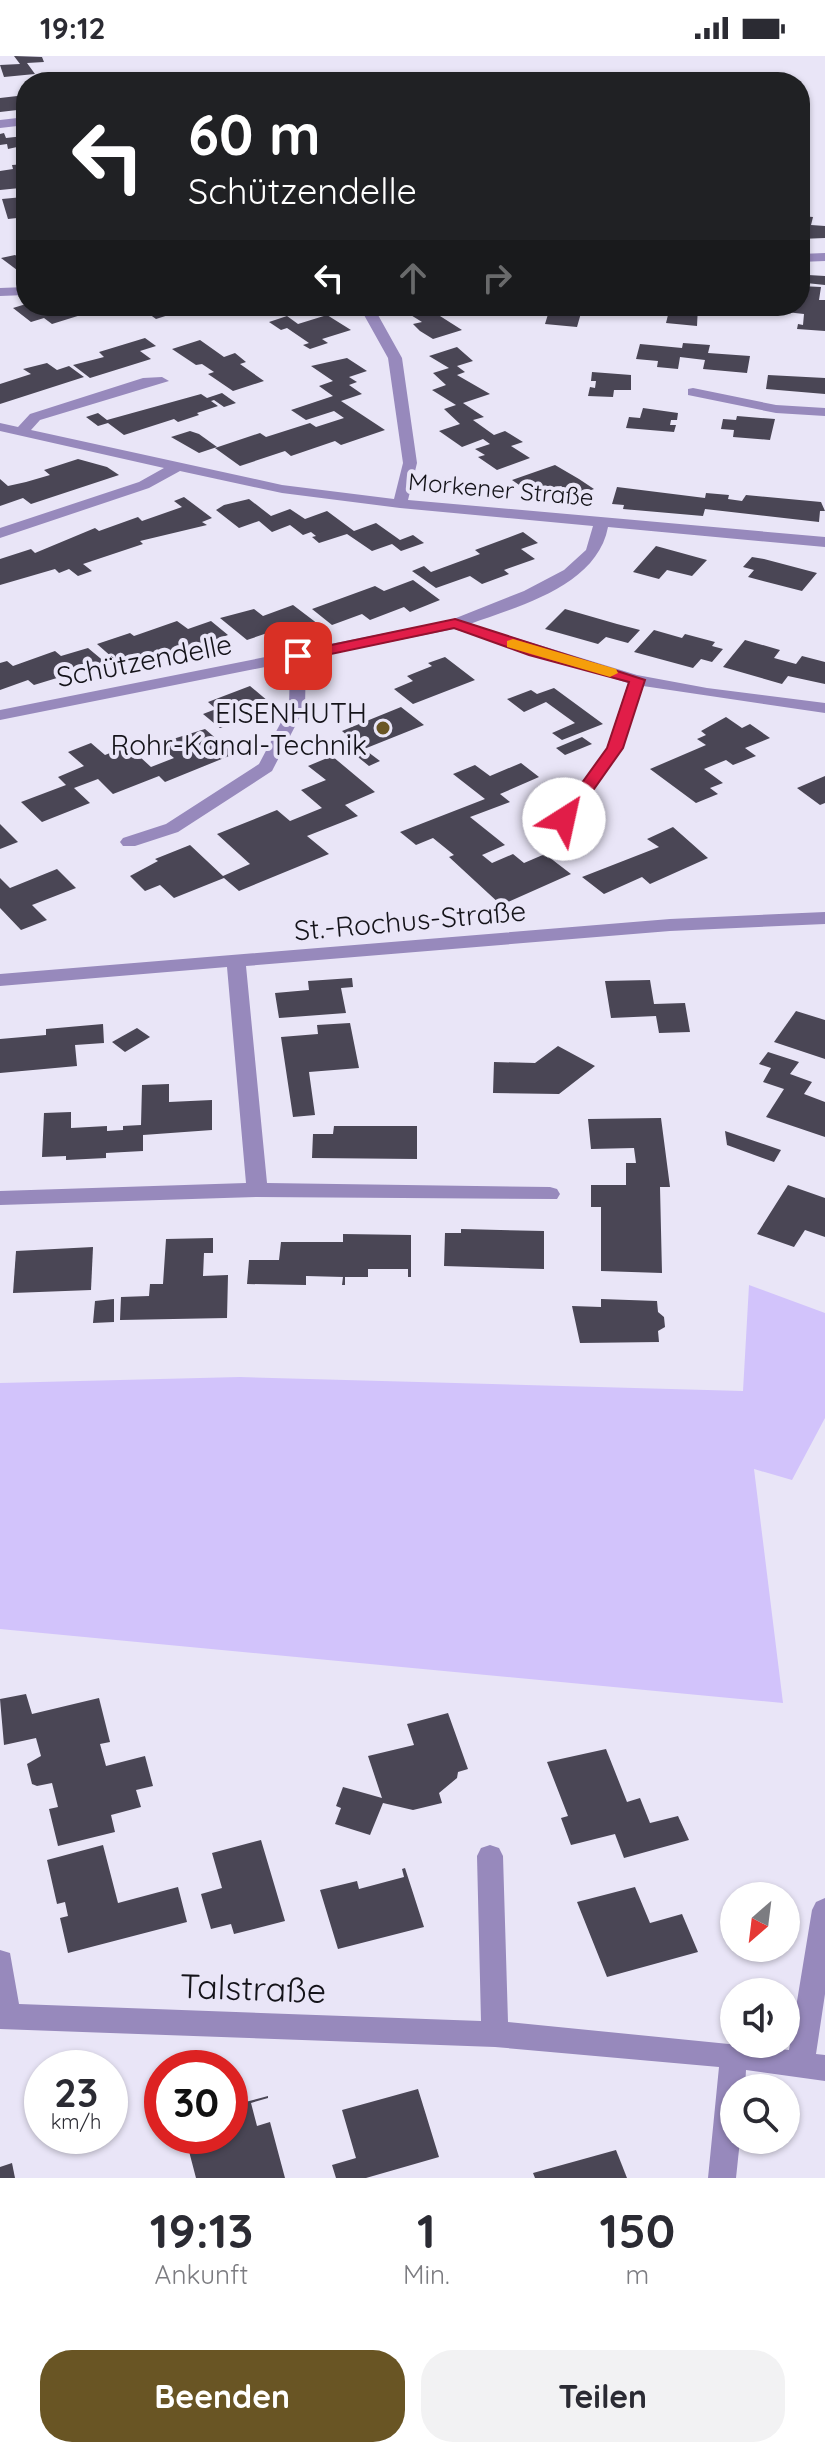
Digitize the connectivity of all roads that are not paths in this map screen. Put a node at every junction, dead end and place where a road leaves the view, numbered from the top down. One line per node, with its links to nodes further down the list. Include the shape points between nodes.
1 (372, 316): 8 (street, via 395,358 410,463)
2 (162, 381): 6 (street, via 143,382 35,417)
3 (693, 392): 4 (street, via 776,409)
4 (825, 412)
5 (0, 427): 6 (street, Morkener Straße)
6 (22, 431): 7 (street, Morkener Straße)
7 (176, 467): 8 (street, Morkener Straße, via 282,489); 10 (street, via 144,485)
8 (400, 504): 9 (street, Morkener Straße)
9 (601, 522): 11 (street, Morkener Straße); 12 (street, Schützendelle, via 594,552 579,568 498,609)
10 (0, 533)
11 (825, 542)
12 (455, 624): 13 (street, Schützendelle); 14 (street)
13 (298, 656): 16 (street, Schützendelle); 18 (street, via 297,707 266,767 172,828)
14 (637, 680): 15 (street); 17 (street, via 615,748)
15 (825, 708)
16 (0, 715)
17 (564, 819)
18 (129, 842)
19 (825, 918): 20 (street, St.-Rochus-Straße, via 670,925)
20 (236, 962): 21 (street, St.-Rochus-Straße); 22 (street)
21 (0, 980)
22 (257, 1190): 23 (street); 24 (street)
23 (550, 1194)
24 (0, 1198)
25 (490, 1856): 29 (street)
26 (825, 1910): 33 (street, Talstraße)
27 (0, 1962): 28 (street, Talstraße)
28 (4, 2015): 29 (street, Talstraße)
29 (495, 2034): 30 (street, Talstraße)
30 (720, 2054)
31 (734, 2058): 34 (street)
32 (755, 2058): 33 (street, Talstraße)
33 (812, 2066)
34 (722, 2178)

